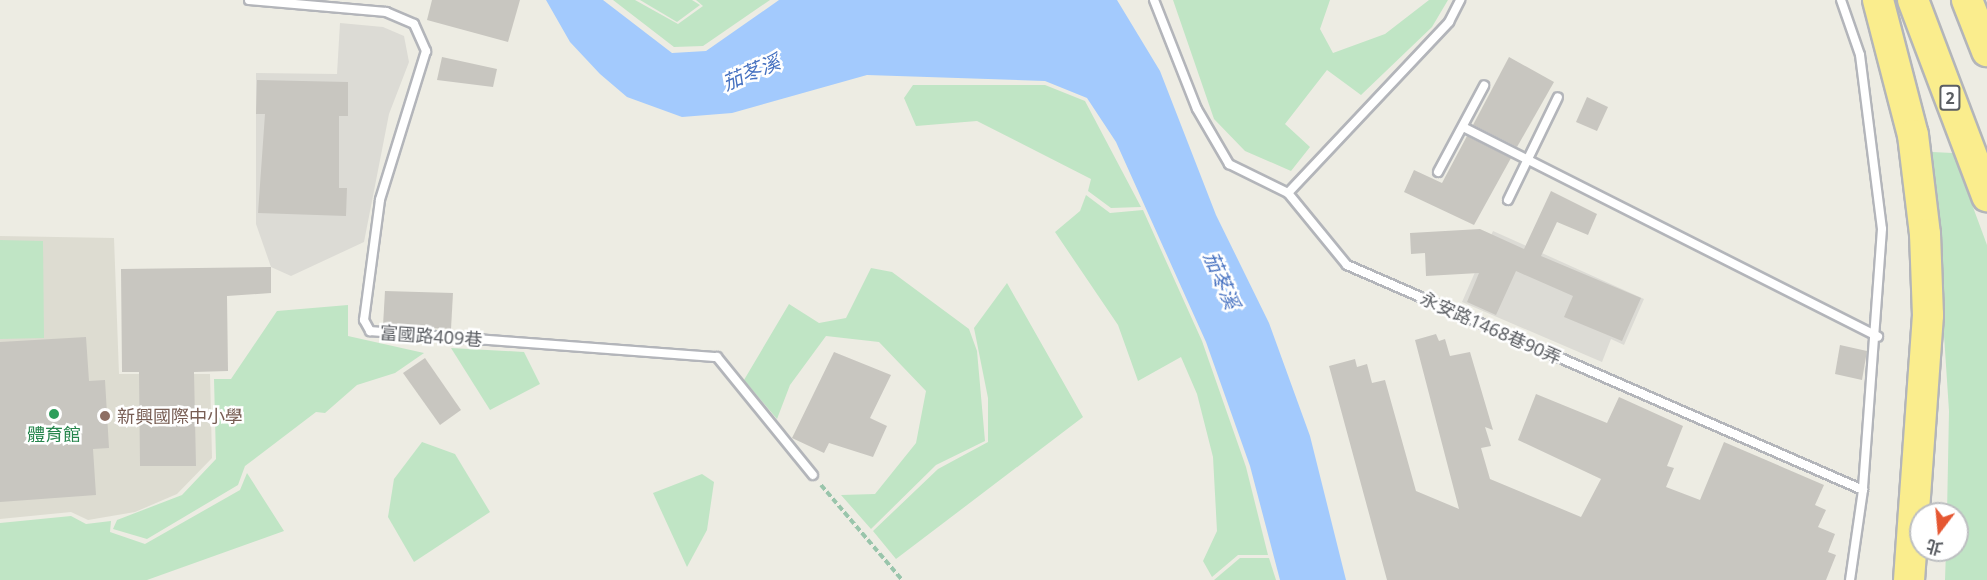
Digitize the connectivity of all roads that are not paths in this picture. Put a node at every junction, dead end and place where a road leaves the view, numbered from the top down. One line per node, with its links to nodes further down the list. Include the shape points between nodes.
1 (249, 0): 18 (lane, 富國路409巷, via 386,12 414,24 426,51 380,200 364,320 370,331 717,357)
2 (1154, 0): 14 (lane, 永安路1468巷90弄, via 1197,109 1229,164)
3 (1460, 0): 14 (lane, via 1449,22)
4 (1841, 0): 17 (lane, via 1860,55 1882,229)
5 (1878, 0): 21 (highway, via 1913,135 1925,234 1927,326)
6 (1913, 0): 15 (highway, 2)
7 (1967, 0): 8 (highway)
8 (1987, 51)
9 (1484, 86): 11 (lane)
10 (1558, 97): 12 (lane)
11 (1462, 127): 12 (lane); 13 (lane)
12 (1528, 161): 16 (lane); 17 (lane)
13 (1438, 172)
14 (1288, 193): 19 (lane, 永安路1468巷90弄, via 1347,265)
15 (1987, 196)
16 (1508, 200)
17 (1878, 338): 19 (lane)
18 (813, 475)
19 (1863, 490): 20 (lane)
20 (1850, 580)
21 (1909, 580)

